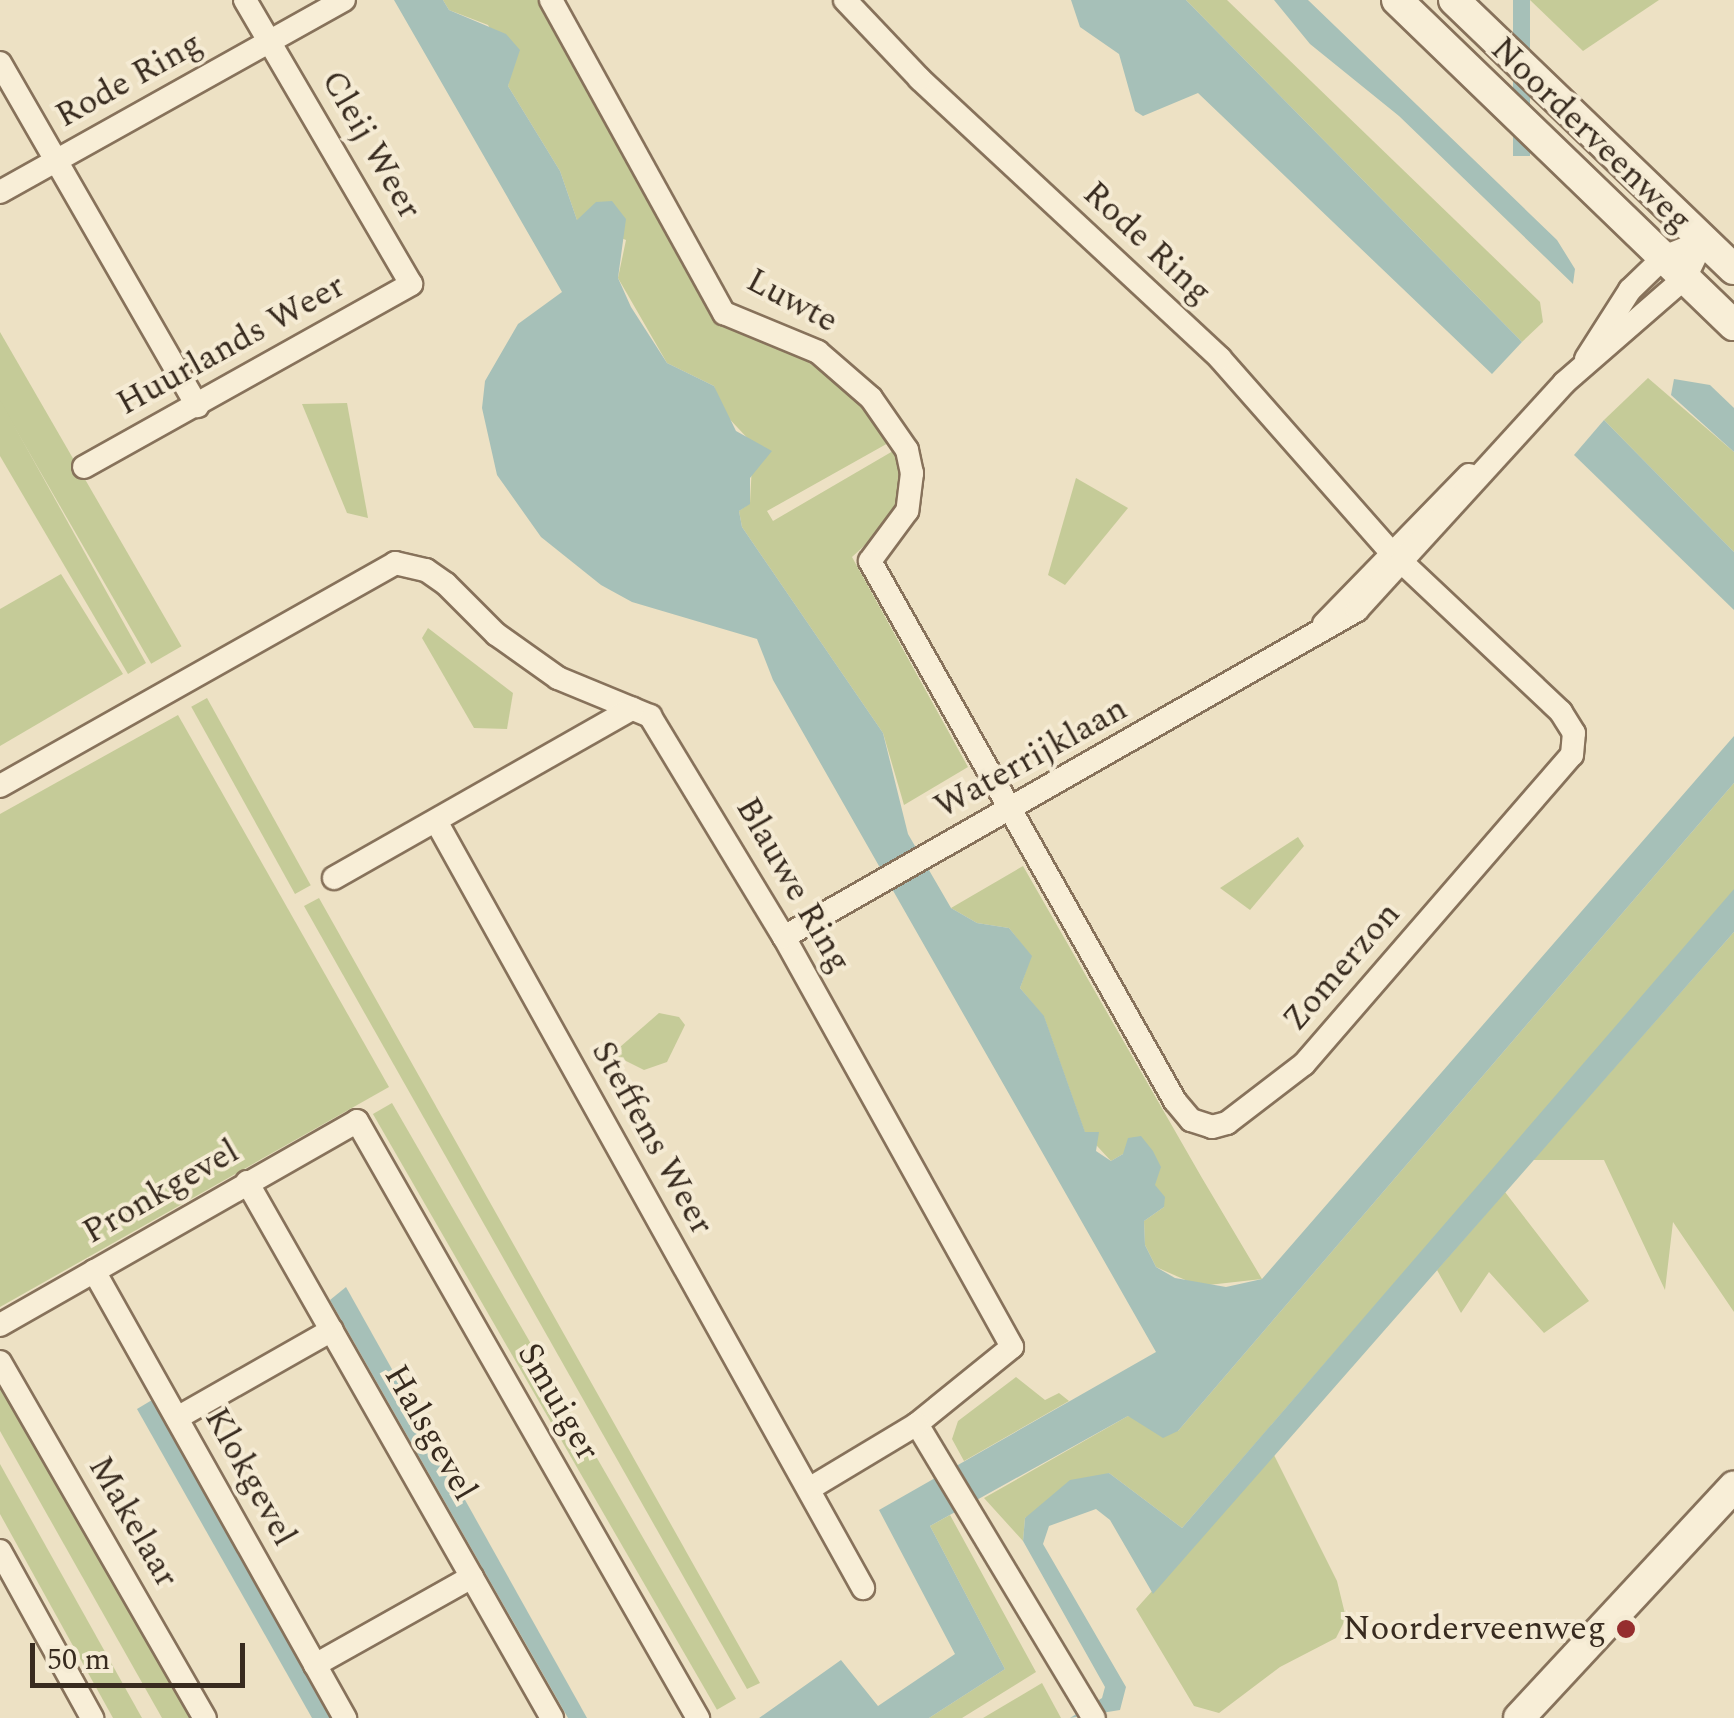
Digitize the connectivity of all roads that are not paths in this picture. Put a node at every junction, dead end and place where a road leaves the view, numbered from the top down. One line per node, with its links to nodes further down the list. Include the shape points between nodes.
1 (245, 0): 7 (street, Cleij Weer)
2 (344, 0): 7 (street, Rode Ring)
3 (551, 0): 21 (street, Luwte, via 724,313 818,352 871,398 906,450 912,473 907,511 870,561)
4 (845, 0): 18 (street, Rode Ring, via 920,79 1220,358)
5 (1397, 0): 12 (street, Noorderveenweg)
6 (1454, 0): 11 (street, Noorderveenweg)
7 (270, 41): 9 (street, Rode Ring); 14 (street, Cleij Weer)
8 (0, 63): 9 (street)
9 (56, 162): 10 (street, Rode Ring); 16 (street)
10 (0, 192)
11 (1703, 240): 12 (street, Waterrijklaan); 13 (street, Noorderveenweg)
12 (1675, 268): 15 (street, Noorderveenweg); 18 (street, Waterrijklaan, via 1630,290 1583,365)
13 (1734, 269)
14 (412, 284): 16 (street, Huurlands Weer)
15 (1734, 324)
16 (197, 406): 17 (street, Huurlands Weer)
17 (84, 467)
18 (1396, 557): 21 (street, Waterrijklaan, via 1312,639); 21 (street, Zomerzon, via 1561,712 1574,733 1572,755 1304,1064 1227,1123 1212,1127 1191,1120 1175,1100)
19 (632, 709): 20 (street, Blauwe Ring, via 558,678 496,634 446,584 396,562); 22 (street); 24 (street, Blauwe Ring, via 665,733)
20 (0, 786)
21 (1007, 810): 24 (street, Waterrijklaan)
22 (436, 821): 23 (street); 34 (street, Steffens Weer)
23 (334, 878)
24 (784, 937): 32 (street, Blauwe Ring, via 1012,1347)
25 (357, 1121): 26 (street, Pronkgevel); 43 (street, Smuiger)
26 (248, 1182): 27 (street, Pronkgevel); 29 (street, Halsgevel)
27 (94, 1270): 28 (street, Pronkgevel); 31 (street, Klokgevel)
28 (0, 1324)
29 (332, 1330): 31 (street); 36 (street, Halsgevel)
30 (0, 1362): 40 (street, Makelaar)
31 (178, 1418): 38 (street, Klokgevel)
32 (917, 1424): 34 (street); 44 (street)
33 (1734, 1487): 45 (street)
34 (809, 1488): 37 (street, Steffens Weer)
35 (0, 1552): 39 (street)
36 (472, 1577): 38 (street); 42 (street, Halsgevel)
37 (862, 1588)
38 (315, 1665): 41 (street, Klokgevel)
39 (92, 1718)
40 (204, 1718)
41 (345, 1718)
42 (552, 1718)
43 (698, 1718)
44 (1094, 1718)
45 (1519, 1718)

